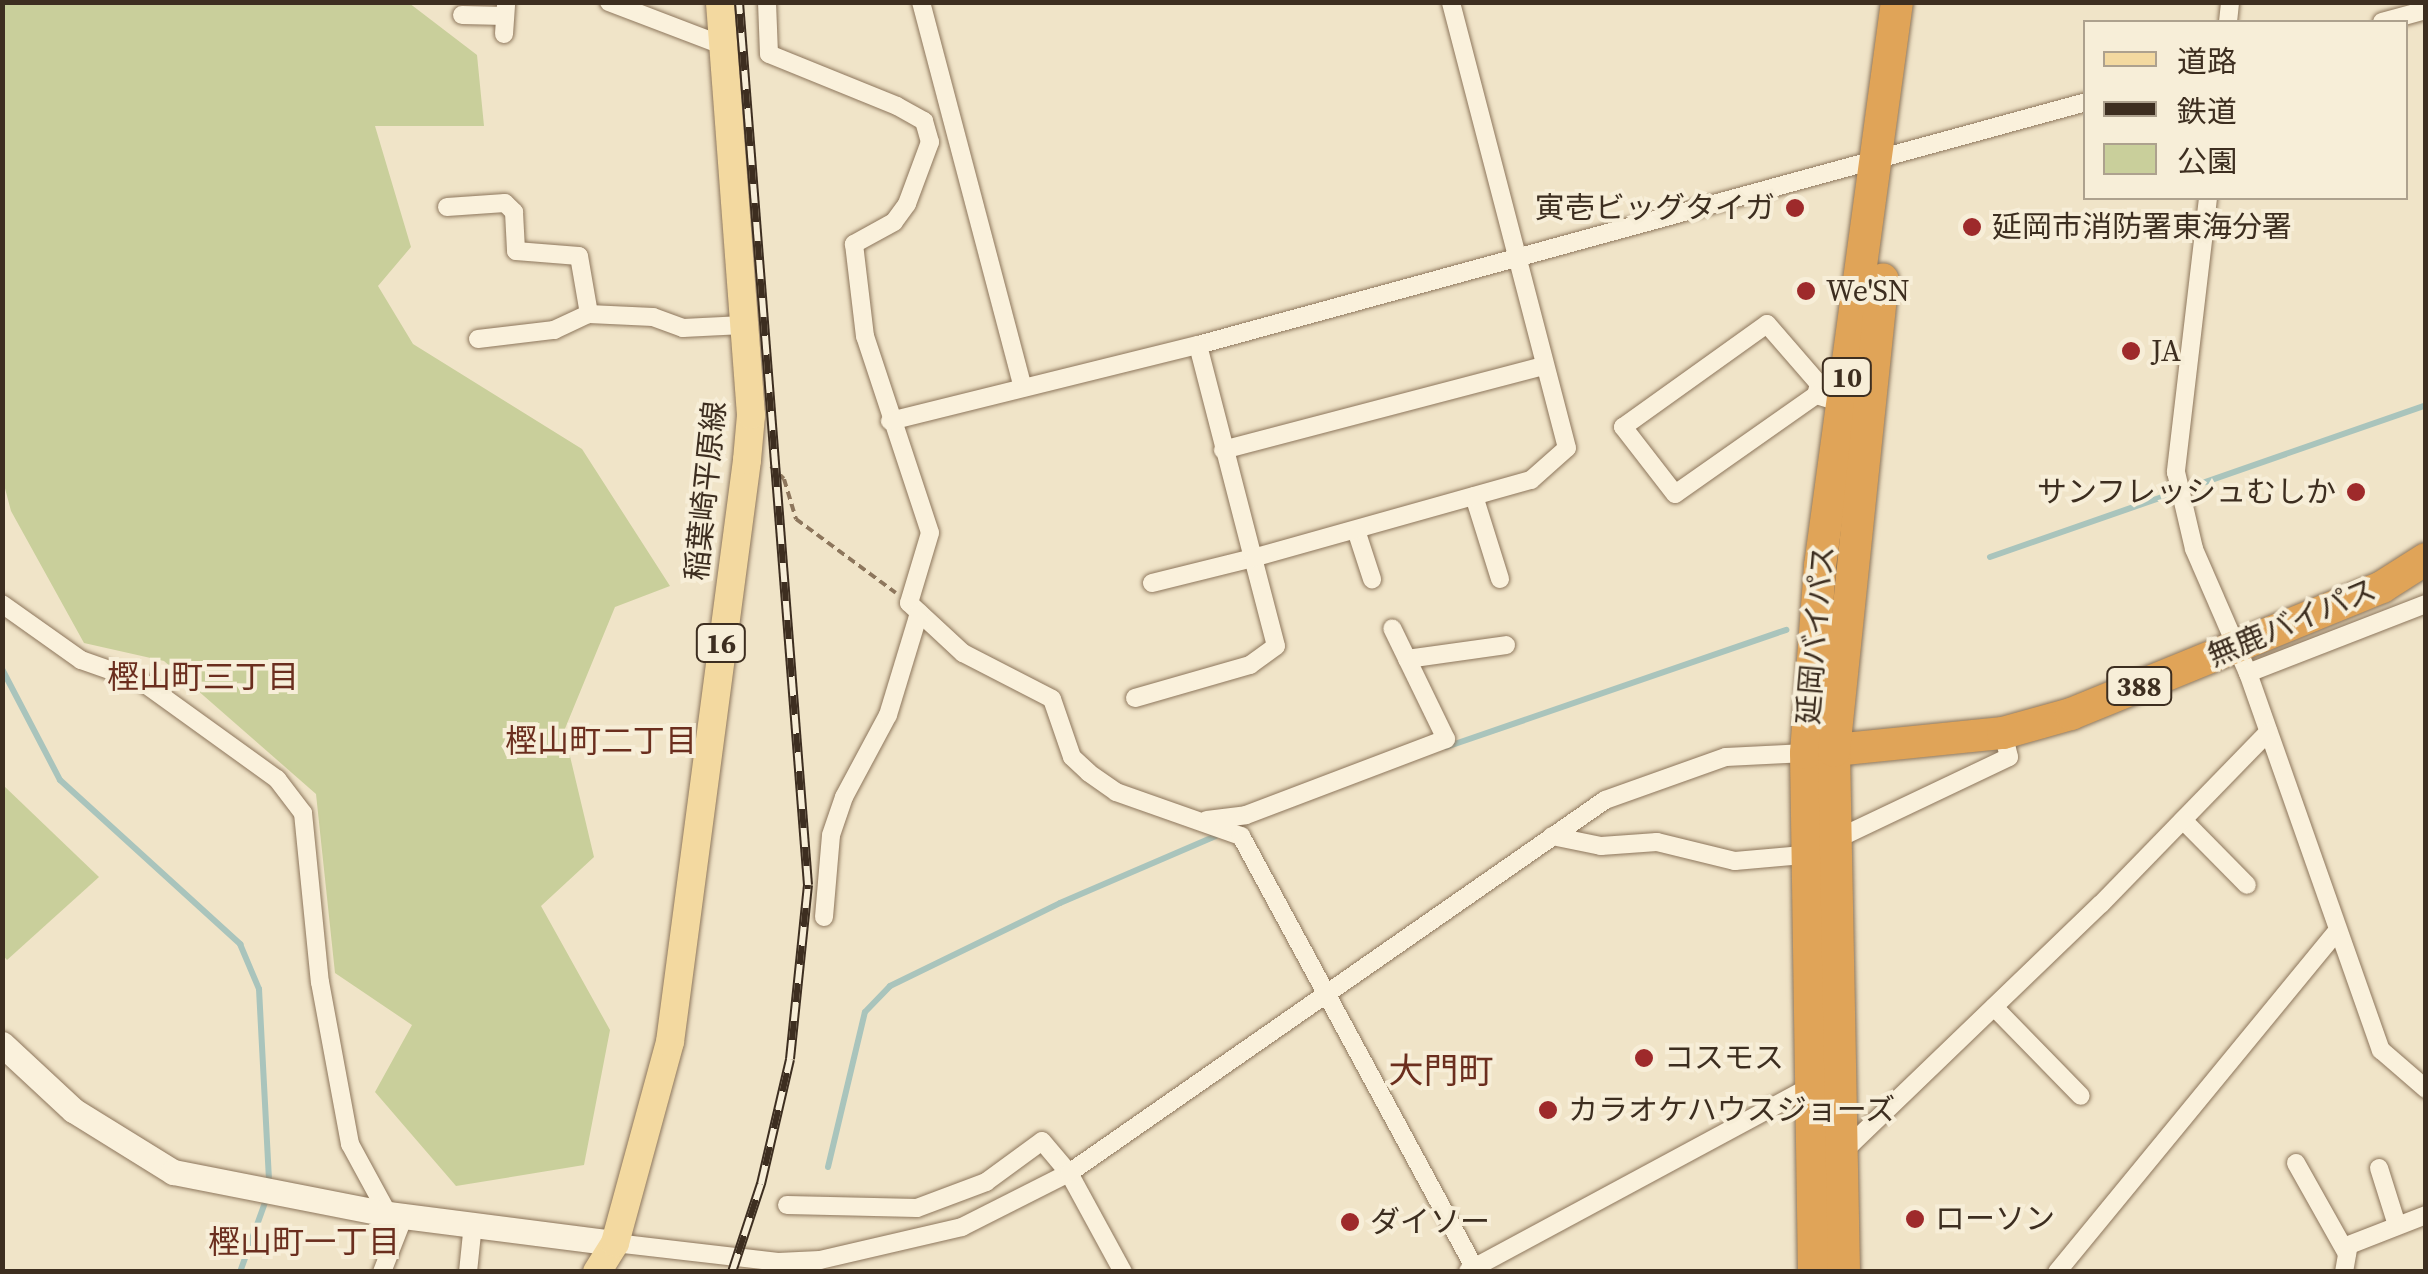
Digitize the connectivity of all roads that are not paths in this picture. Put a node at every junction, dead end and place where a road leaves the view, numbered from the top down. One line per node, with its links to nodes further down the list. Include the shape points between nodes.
1 (609, 2): 12 (street)
2 (720, 2): 12 (main road, 稲葉崎平原線 / 16)
3 (767, 2): 25 (street, via 769,54 924,122 930,142 894,222 854,244 862,319)
4 (921, 2): 23 (street)
5 (1451, 2): 17 (street)
6 (1897, 2): 14 (highway, 延岡バイパス / 10)
7 (1918, 2): 14 (highway, 延岡バイパス / 10)
8 (2426, 10): 11 (street)
9 (462, 15): 10 (street)
10 (505, 18)
11 (2389, 20)
12 (724, 46): 19 (main road, 稲葉崎平原線 / 16)
13 (2083, 103): 14 (street)
14 (1888, 154): 17 (street); 24 (highway, 延岡バイパス / 10); 44 (highway, 延岡バイパス / 10)
15 (2208, 200): 40 (street, via 2178,478 2194,548)
16 (447, 207): 18 (street, via 505,203 514,212 516,250 579,256)
17 (1516, 258): 21 (street); 22 (street)
18 (589, 314): 19 (street, via 653,317 683,328); 20 (street, via 554,330)
19 (743, 325): 68 (main road, 稲葉崎平原線 / 16, via 751,414 747,460 670,1042)
20 (478, 339)
21 (1198, 345): 23 (street); 26 (street)
22 (1543, 366): 26 (street); 27 (street, via 1567,448 1531,480)
23 (1023, 388): 25 (street)
24 (1830, 399): 24 (street, via 1767,324 1623,426 1675,494); 44 (highway, 延岡バイパス / 10, via 1820,566)
25 (890, 421): 36 (street, via 930,533)
26 (1224, 450): 29 (street)
27 (1474, 496): 28 (street); 32 (street)
28 (1356, 530): 29 (street); 31 (street)
29 (1253, 558): 33 (street); 41 (street, via 1276,646 1250,665)
30 (2426, 559): 40 (highway, 無鹿バイパス / 388)
31 (1372, 578)
32 (1500, 578)
33 (1152, 584)
34 (2, 604): 64 (street, via 81,660 141,680 277,779 302,813 320,982 350,1144)
35 (2426, 604): 40 (street)
36 (914, 608): 46 (street, via 963,653 1052,699 1072,757 1089,774 1116,792); 51 (street, via 888,715 831,834)
37 (1392, 628): 39 (street)
38 (1506, 645): 39 (street)
39 (1406, 659): 46 (street, via 1446,740 1246,815)
40 (2242, 660): 42 (street); 43 (highway, 無鹿バイパス / 388)
41 (1135, 698)
42 (2268, 732): 45 (street); 52 (street)
43 (2003, 733): 44 (highway, 無鹿バイパス / 388); 48 (street, via 2010,756)
44 (1820, 752): 47 (street, via 1726,757 1660,776 1604,800); 48 (highway, 延岡バイパス / 10); 49 (highway, 延岡バイパス / 10)
45 (2183, 820): 50 (street); 54 (street)
46 (1204, 823): 53 (street, via 1241,836)
47 (1552, 836): 49 (street, via 1601,846 1657,842 1735,861); 53 (street)
48 (1835, 836): 49 (street); 59 (highway, 延岡バイパス / 10)
49 (1802, 854): 56 (highway, 延岡バイパス / 10)
50 (2247, 885)
51 (824, 917)
52 (2335, 934): 57 (street, via 2381,1050); 78 (street)
53 (1324, 999): 62 (street); 71 (street)
54 (1994, 1007): 58 (street); 59 (street)
55 (2, 1044): 64 (street, via 73,1110 172,1172)
56 (1810, 1087): 71 (street); 76 (highway, 延岡バイパス / 10)
57 (2426, 1089)
58 (2081, 1096)
59 (1843, 1152): 77 (highway, 延岡バイパス / 10)
60 (2296, 1163): 69 (street)
61 (2378, 1168): 67 (street)
62 (1069, 1173): 63 (street, via 1042,1141 986,1182 917,1208); 70 (street, via 962,1227); 75 (street)
63 (787, 1205)
64 (396, 1215): 66 (street); 72 (street)
65 (2426, 1215): 67 (street)
66 (473, 1224): 68 (street); 73 (street)
67 (2398, 1225): 69 (street, via 2349,1245)
68 (615, 1243): 70 (street); 74 (main road, 稲葉崎平原線 / 16)
69 (2346, 1262)
70 (780, 1267)
71 (1473, 1270)
72 (382, 1272)
73 (468, 1272)
74 (597, 1272)
75 (1123, 1272)
76 (1814, 1272)
77 (1844, 1272)
78 (2057, 1272)

